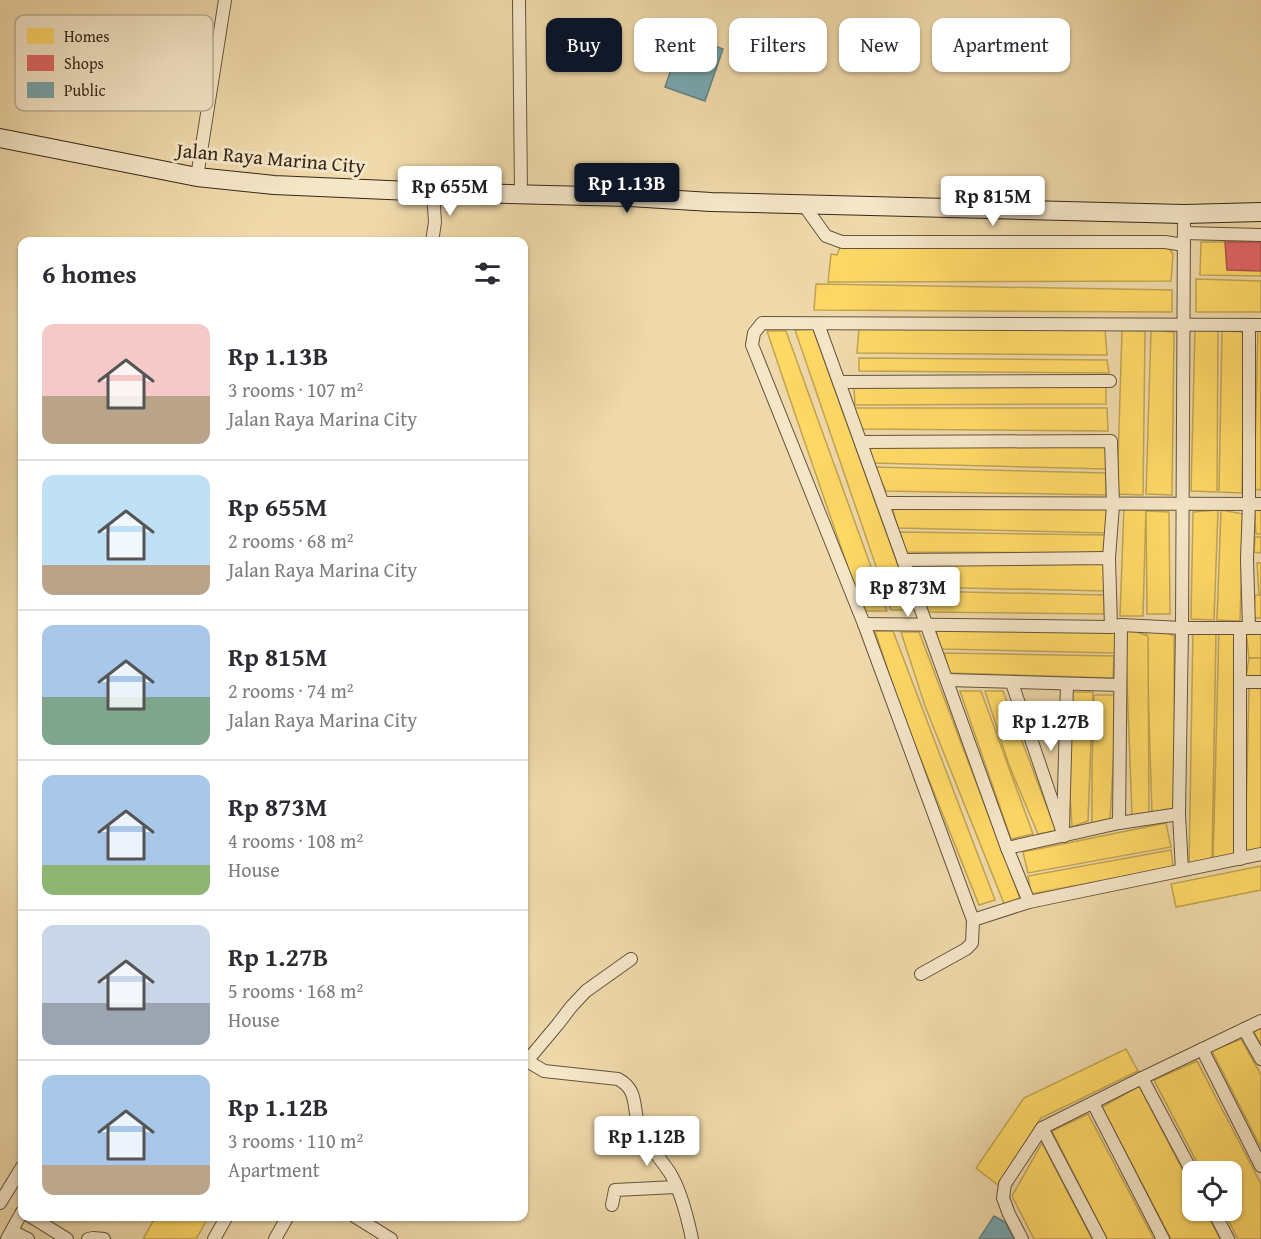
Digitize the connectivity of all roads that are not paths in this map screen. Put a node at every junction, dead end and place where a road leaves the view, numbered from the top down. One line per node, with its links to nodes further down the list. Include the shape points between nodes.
1 (225, 0): 3 (street)
2 (519, 0): 8 (street)
3 (213, 79)
4 (208, 111): 6 (street)
5 (0, 138): 6 (main road, Jalan Raya Marina City)
6 (198, 177): 7 (main road, Jalan Raya Marina City, via 274,185)
7 (433, 192): 8 (main road, Jalan Raya Marina City); 13 (street)
8 (522, 194): 9 (main road, Jalan Raya Marina City)
9 (803, 204): 11 (main road, Jalan Raya Marina City); 14 (street, via 826,236 842,242)
10 (1261, 212): 11 (main road, Jalan Raya Marina City)
11 (1184, 214): 14 (street)
12 (1261, 235): 14 (street)
13 (433, 237)
14 (1184, 239): 17 (street)
15 (818, 324): 17 (street); 19 (street); 29 (street, via 762,323 754,333 752,345)
16 (1255, 325): 17 (street); 22 (street)
17 (1184, 326): 24 (street)
18 (1110, 381): 19 (street)
19 (839, 382): 20 (street)
20 (861, 442): 21 (street); 23 (street, via 1111,441)
21 (882, 503): 23 (street); 28 (street)
22 (1255, 504): 24 (street); 26 (street)
23 (1113, 505): 24 (street); 25 (street)
24 (1183, 505): 32 (street)
25 (1109, 558): 28 (street); 31 (street)
26 (1247, 559): 27 (street); 33 (street)
27 (1261, 559)
28 (903, 560): 30 (street)
29 (864, 624): 30 (street); 48 (street)
30 (926, 625): 31 (street); 34 (street)
31 (1116, 626): 32 (street); 39 (street)
32 (1182, 628): 33 (street); 40 (street)
33 (1250, 628): 35 (street)
34 (947, 680): 37 (street); 43 (street)
35 (1240, 682): 36 (street); 45 (street)
36 (1261, 682)
37 (1012, 683): 38 (street); 42 (street)
38 (1067, 684): 39 (street); 42 (street)
39 (1120, 685): 41 (street)
40 (1179, 814): 41 (street); 46 (street)
41 (1119, 823): 42 (street)
42 (1064, 835): 43 (street)
43 (1007, 848): 47 (street)
44 (1261, 854): 45 (street)
45 (1240, 859): 46 (street)
46 (1182, 870): 47 (street)
47 (1029, 902): 48 (street)
48 (974, 920): 50 (street, via 972,943)
49 (631, 959): 54 (street, via 586,991)
50 (921, 974)
51 (1261, 1021): 52 (street)
52 (1244, 1029): 53 (street); 55 (street)
53 (1202, 1049): 57 (street); 61 (street)
54 (528, 1057)
55 (1261, 1059)
56 (528, 1062): 63 (street, via 544,1071 624,1082 633,1097 637,1124)
57 (1142, 1077): 58 (street); 60 (street)
58 (1093, 1103): 59 (street); 83 (street)
59 (1042, 1128): 81 (street, via 1005,1185 1003,1198); 82 (street)
60 (1186, 1161)
61 (1261, 1166)
62 (18, 1174): 64 (street)
63 (676, 1187): 65 (street, via 615,1190); 80 (street)
64 (0, 1203)
65 (612, 1205)
66 (18, 1219): 72 (street)
67 (38, 1221): 74 (street)
68 (223, 1221): 77 (street)
69 (285, 1221): 78 (street)
70 (362, 1221): 79 (street)
71 (1219, 1221): 84 (street)
72 (9, 1235): 73 (street)
73 (28, 1239)
74 (67, 1239)
75 (88, 1239): 76 (street)
76 (104, 1239)
77 (214, 1239)
78 (276, 1239)
79 (391, 1239)
80 (692, 1239)
81 (1022, 1239)
82 (1100, 1239)
83 (1163, 1239)
84 (1228, 1239)

